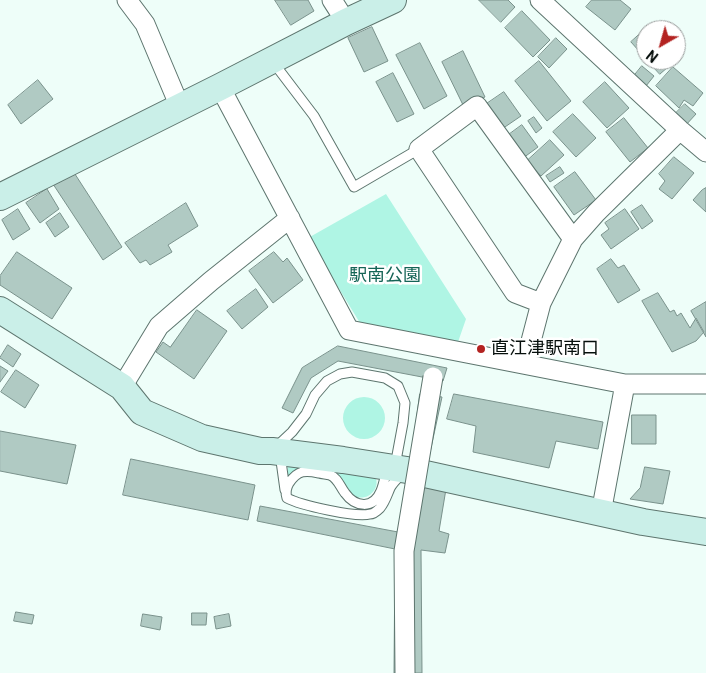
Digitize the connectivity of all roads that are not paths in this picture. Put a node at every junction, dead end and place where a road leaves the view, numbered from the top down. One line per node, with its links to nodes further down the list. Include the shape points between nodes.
1 (127, 0): 8 (street, via 145,24)
2 (332, 0): 5 (street)
3 (393, 0): 5 (street)
4 (540, 0): 9 (street)
5 (346, 22): 6 (street)
6 (272, 60): 7 (street); 10 (lane, via 314,116 354,187)
7 (220, 87): 8 (street); 13 (street)
8 (180, 107): 12 (street)
9 (680, 130): 11 (street); 14 (street)
10 (419, 149): 14 (street, via 477,106); 15 (street, via 515,293)
11 (706, 152)
12 (0, 197)
13 (290, 218): 17 (street, via 349,330); 21 (street, via 159,326)
14 (573, 239): 15 (street)
15 (541, 303): 17 (street)
16 (0, 310): 21 (street)
17 (526, 364): 19 (street)
18 (433, 377): 27 (street, bridge, via 404,551)
19 (625, 384): 20 (street); 25 (street)
20 (706, 384)
21 (122, 387): 22 (street, via 142,412 202,438 260,451)
22 (276, 451): 23 (street); 23 (lane, via 327,381 352,372 385,378 398,386 405,403); 24 (lane)
23 (396, 468): 24 (lane, via 395,480 384,502 371,514 334,511 295,502 287,498); 24 (lane, via 375,499 367,504 350,500 332,476 308,471 294,477); 25 (street)
24 (286, 493)
25 (601, 513): 26 (street)
26 (706, 532)
27 (406, 673)

